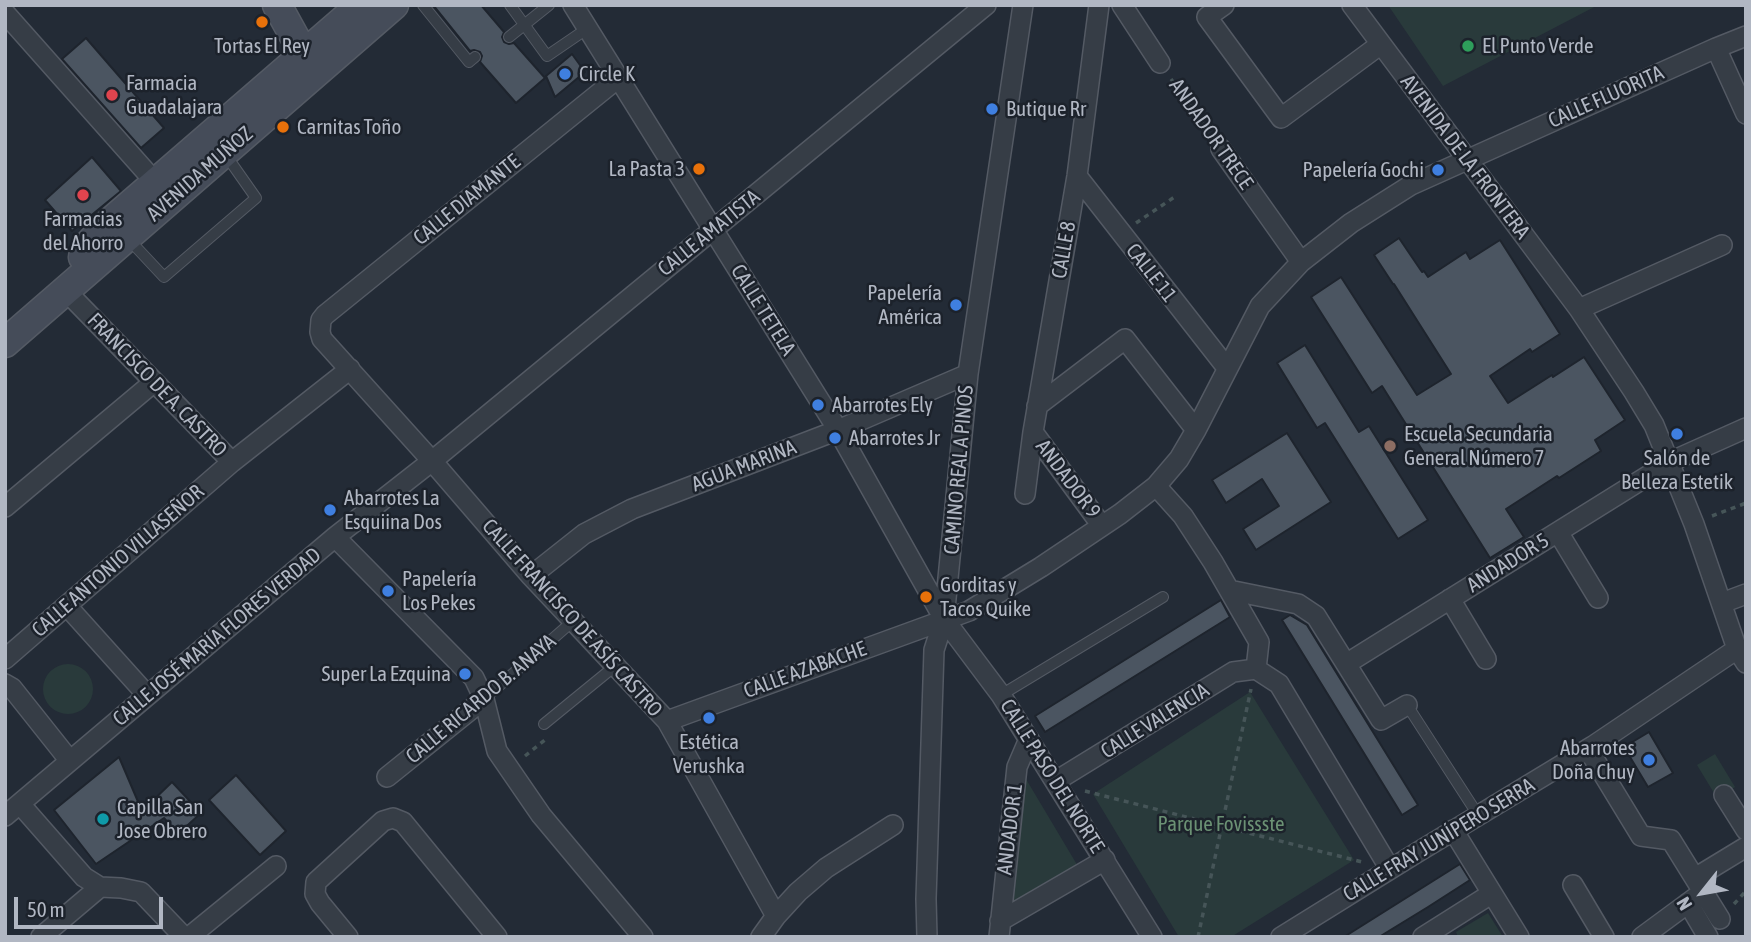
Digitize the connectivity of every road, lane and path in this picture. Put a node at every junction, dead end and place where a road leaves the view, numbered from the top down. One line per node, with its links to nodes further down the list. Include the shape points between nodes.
1 (276, 5): 23 (main road)
2 (361, 5): 23 (main road)
3 (381, 5): 39 (main road, AVENIDA MUÑOZ)
4 (394, 5): 39 (main road, AVENIDA MUÑOZ)
5 (410, 5): 30 (main road)
6 (423, 5): 24 (lane, via 469,62)
7 (510, 5): 17 (lane)
8 (549, 5): 17 (lane)
9 (573, 5): 18 (street, CALLE TETELA)
10 (986, 5): 34 (street, CALLE AMATISTA)
11 (1023, 5): 47 (street, CAMINO REAL A PINOS)
12 (1099, 5): 31 (street, CALLE 8)
13 (1122, 5): 25 (street, ANDADOR TRECE)
14 (1224, 5): 21 (street, via 1207,17 1281,118)
15 (1352, 5): 21 (street, AVENIDA DE LA FRONTERA)
16 (5, 13): 32 (street)
17 (525, 24): 18 (lane, via 547,56); 20 (lane)
18 (588, 28): 26 (street, CALLE TETELA)
19 (1746, 36): 22 (street, CALLE FLUORITA)
20 (509, 37)
21 (1381, 44): 29 (street, AVENIDA DE LA FRONTERA)
22 (1716, 48): 27 (street); 29 (street, CALLE FLUORITA)
23 (304, 54): 32 (main road)
24 (475, 57)
25 (1160, 63): 28 (path, ANDADOR TRECE)
26 (618, 78): 34 (street, CALLE TETELA); 43 (street, CALLE DIAMANTE, via 325,315)
27 (1746, 114)
28 (1221, 149): 38 (street, ANDADOR TRECE)
29 (1466, 159): 38 (street, CALLE FLUORITA, via 1410,185); 41 (street, AVENIDA DE LA FRONTERA)
30 (230, 161): 37 (main road); 37 (lane, via 256,198 164,277)
31 (1077, 176): 35 (street, CALLE 11); 49 (street, CALLE 8)
32 (155, 182): 39 (main road, via 90,243)
33 (1177, 196): 35 (path)
34 (713, 230): 51 (street, CALLE TETELA); 54 (street, CALLE AMATISTA)
35 (1120, 233): 45 (street, CALLE 11)
36 (1723, 245): 41 (street)
37 (135, 246): 39 (main road, via 109,264)
38 (1301, 262): 45 (street, CALLE FLUORITA, via 1260,306)
39 (87, 263): 40 (main road, AVENIDA MUÑOZ); 42 (main road, AVENIDA MUÑOZ)
40 (66, 291): 44 (main road, AVENIDA MUÑOZ); 48 (street, FRANCISCO DE A. CASTRO)
41 (1579, 309): 56 (street, AVENIDA DE LA FRONTERA, via 1654,425)
42 (5, 323)
43 (320, 325): 46 (street, CALLE FRANCISCO DE ASÍS CASTRO, via 322,339)
44 (5, 343)
45 (1227, 368): 52 (street, CALLE AZABACHE)
46 (350, 369): 54 (street, CALLE FRANCISCO DE ASÍS CASTRO); 55 (street, FRANCISCO DE A. CASTRO)
47 (968, 374): 51 (street, AGUA MARINA); 73 (street, CAMINO REAL A PINOS)
48 (154, 382): 55 (street, FRANCISCO DE A. CASTRO); 60 (street)
49 (1038, 406): 52 (street, via 1125,340); 53 (street, CALLE 8)
50 (1746, 428): 56 (street, ANDADOR 5)
51 (838, 430): 65 (street, AGUA MARINA, via 632,509 584,534); 73 (street, CALLE TETELA)
52 (1196, 430): 57 (street, CALLE AZABACHE)
53 (1033, 432): 58 (street, CALLE 8); 62 (street, ANDADOR 9)
54 (432, 461): 64 (street, CALLE JOSÉ MARÍA FLORES VERDAD); 65 (street, CALLE FRANCISCO DE ASÍS CASTRO)
55 (232, 462): 72 (street, CALLE ANTONIO VILLASEÑOR)
56 (1670, 462): 61 (street, AVENIDA DE LA FRONTERA); 63 (street, ANDADOR 5)
57 (1156, 486): 62 (street, CALLE AZABACHE); 66 (street, via 1183,516)
58 (1025, 494)
59 (1746, 503): 61 (path)
60 (5, 507)
61 (1694, 524): 71 (street, AVENIDA DE LA FRONTERA)
62 (1102, 526): 73 (street, CALLE AZABACHE, via 969,611)
63 (1558, 532): 69 (street); 70 (street, ANDADOR 5)
64 (335, 537): 82 (street, CALLE JOSÉ MARÍA FLORES VERDAD); 84 (street, via 460,662)
65 (531, 576): 74 (street, CALLE FRANCISCO DE ASÍS CASTRO)
66 (1229, 590): 78 (street, via 1298,604 1316,616); 80 (street, via 1259,642)
67 (1746, 594): 71 (street)
68 (1163, 597): 83 (lane)
69 (1598, 598)
70 (1450, 599): 77 (street); 78 (street, ANDADOR 5)
71 (1722, 603): 76 (street, AVENIDA DE LA FRONTERA)
72 (66, 606): 75 (street, CALLE ANTONIO VILLASEÑOR); 82 (street)
73 (944, 620): 83 (street, CALLE PASO DEL NORTE); 86 (street, CALLE AZABACHE); 118 (street, CAMINO REAL A PINOS, via 934,650)
74 (573, 621): 79 (street, CALLE FRANCISCO DE ASÍS CASTRO); 84 (lane, CALLE RICARDO B. ANAYA)
75 (6, 656)
76 (1741, 656): 89 (street, CALLE FRAY JUNÍPERO SERRA)
77 (1486, 659)
78 (1346, 664): 85 (street, via 1381,720)
79 (615, 666): 86 (street, CALLE FRANCISCO DE ASÍS CASTRO); 87 (lane)
80 (1256, 669): 92 (street, CALLE VALENCIA, via 1233,672); 97 (path); 103 (street, via 1279,684)
81 (5, 684): 90 (street)
82 (147, 695): 90 (street, CALLE JOSÉ MARÍA FLORES VERDAD)
83 (1001, 695): 88 (street, CALLE PASO DEL NORTE)
84 (484, 699): 91 (street, CALLE RICARDO B. ANAYA); 116 (street, via 497,751 541,815)
85 (1407, 705): 95 (lane)
86 (667, 721): 108 (street, CALLE FRANCISCO DE ASÍS CASTRO)
87 (544, 724)
88 (1029, 738): 92 (street, CALLE PASO DEL NORTE); 110 (street, ANDADOR 1, via 1017,767)
89 (1588, 749): 95 (street, CALLE FRAY JUNÍPERO SERRA); 106 (street, via 1641,836 1671,840)
90 (70, 761): 94 (street, CALLE JOSÉ MARÍA FLORES VERDAD)
91 (387, 777)
92 (1056, 781): 97 (path); 101 (street, CALLE PASO DEL NORTE)
93 (1724, 795): 99 (street)
94 (13, 810): 105 (street)
95 (1478, 815): 98 (street, CALLE FRAY JUNÍPERO SERRA)
96 (893, 824): 108 (street, via 826,868)
97 (1221, 827): 103 (path); 120 (path)
98 (1453, 830): 103 (street, CALLE FRAY JUNÍPERO SERRA); 107 (street)
99 (1746, 830)
100 (1746, 847): 106 (street)
101 (1105, 860): 110 (street, ANDADOR 1); 119 (street, CALLE PASO DEL NORTE)
102 (276, 866): 113 (street)
103 (1390, 869): 121 (street, CALLE FRAY JUNÍPERO SERRA)
104 (1573, 884): 124 (street)
105 (100, 887): 112 (street); 113 (street, via 141,892)
106 (1695, 891): 109 (street); 125 (street); 126 (street)
107 (1491, 894): 111 (street); 123 (street)
108 (776, 916): 117 (street)
109 (1720, 919)
110 (1000, 929)
111 (1445, 931): 122 (street)
112 (41, 937)
113 (187, 937)
114 (348, 937): 115 (street, via 320,904 316,882 383,821 393,818 403,822)
115 (498, 937)
116 (643, 937)
117 (761, 937)
118 (928, 937)
119 (1152, 937)
120 (1198, 937)
121 (1281, 937)
122 (1423, 937)
123 (1519, 937)
124 (1604, 937)
125 (1642, 937)
126 (1708, 937)

